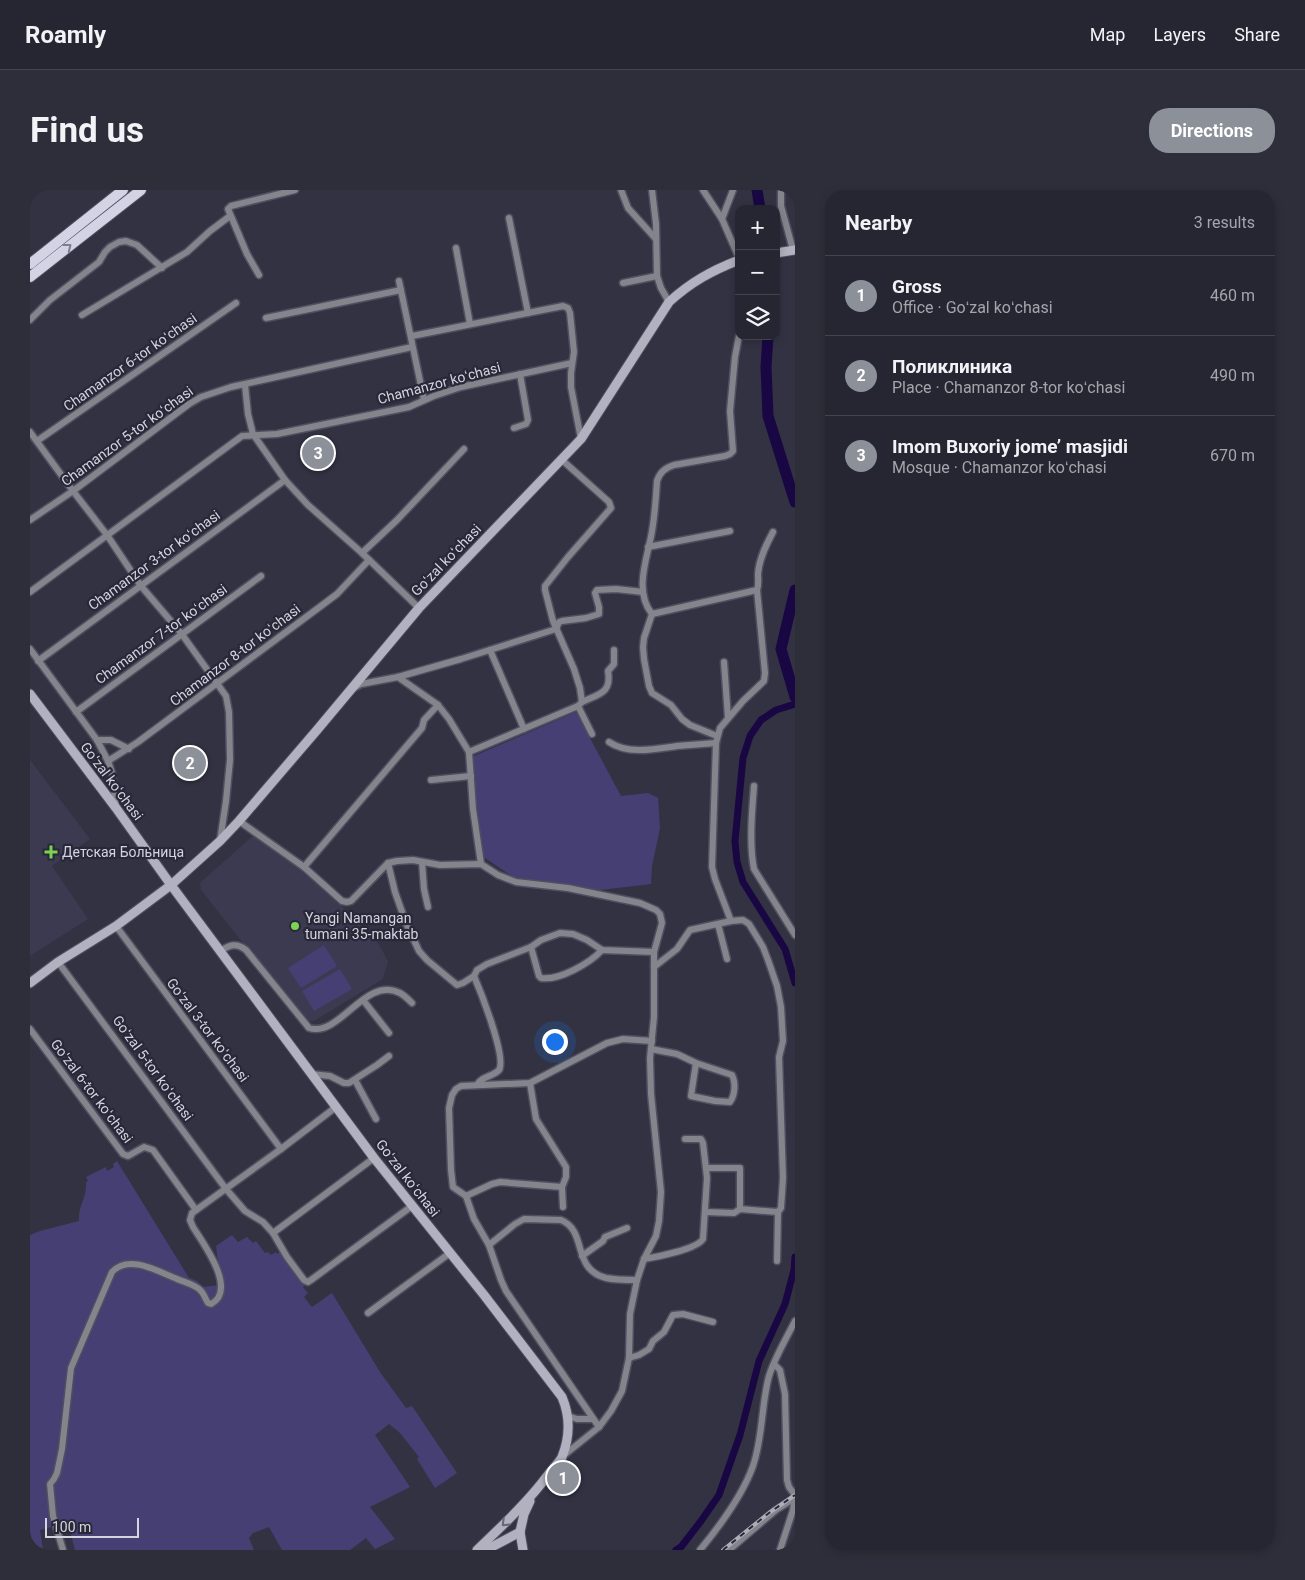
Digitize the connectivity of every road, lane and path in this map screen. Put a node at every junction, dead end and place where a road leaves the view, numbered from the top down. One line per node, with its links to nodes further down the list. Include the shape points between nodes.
1 (123, 190): 19 (main road)
2 (141, 190): 19 (main road, one-way to 2)
3 (295, 190): 9 (street, via 231,206 228,209)
4 (621, 190): 12 (street, via 628,208)
5 (652, 190): 12 (street)
6 (703, 190): 11 (street)
7 (732, 190): 11 (street)
8 (781, 190): 15 (street, via 781,206)
9 (230, 216): 18 (street); 20 (street)
10 (509, 218): 27 (street)
11 (722, 219): 14 (street)
12 (656, 240): 21 (street)
13 (456, 248): 31 (street)
14 (735, 250)
15 (794, 250): 16 (main road)
16 (780, 252)
17 (735, 261): 25 (main road, Goʻzal koʻchasi, via 700,277)
18 (162, 268): 28 (street); 30 (street, via 137,245 119,242)
19 (31, 270)
20 (259, 274)
21 (657, 276): 23 (street); 25 (street)
22 (399, 281): 24 (street)
23 (623, 283)
24 (401, 290): 29 (street); 32 (street)
25 (669, 302): 42 (main road, Goʻzal koʻchasi)
26 (236, 304): 43 (street, Chamanzor 6-tor koʻchasi)
27 (528, 313): 31 (street); 35 (street, via 563,306 568,308 574,352)
28 (82, 315)
29 (266, 318)
30 (30, 320)
31 (470, 324): 32 (street)
32 (412, 336): 34 (street)
33 (738, 340): 52 (street, via 730,411 733,450 725,456 668,467 659,475)
34 (412, 347): 37 (street, Chamanzor 5-tor koʻchasi); 38 (street)
35 (572, 363): 36 (street, Chamanzor koʻchasi); 42 (street, via 571,387)
36 (520, 374): 38 (street, Chamanzor koʻchasi, via 461,387); 39 (street, via 528,420)
37 (245, 385): 41 (street); 47 (street, Chamanzor 5-tor koʻchasi, via 214,392 189,404)
38 (424, 400): 41 (street, Chamanzor koʻchasi, via 409,407 278,434)
39 (514, 428)
40 (30, 432): 43 (street)
41 (253, 434): 46 (street); 51 (street, Chamanzor koʻchasi, via 242,436)
42 (581, 439): 45 (main road, Goʻzal koʻchasi)
43 (37, 442): 47 (street)
44 (464, 449): 53 (street)
45 (562, 460): 60 (main road, Goʻzal koʻchasi); 62 (street, via 609,502 611,508 545,586)
46 (285, 480): 53 (street); 56 (street, Chamanzor 3-tor koʻchasi)
47 (73, 491): 48 (street, Chamanzor 5-tor koʻchasi); 51 (street)
48 (30, 520)
49 (730, 531): 52 (street)
50 (773, 532): 57 (street, via 763,552)
51 (108, 535): 56 (street); 58 (street, Chamanzor koʻchasi)
52 (648, 547): 59 (street)
53 (362, 553): 54 (street)
54 (370, 560): 60 (street); 70 (street, Chamanzor 8-tor koʻchasi, via 337,594)
55 (261, 576): 63 (street, Chamanzor 7-tor koʻchasi)
56 (141, 586): 63 (street); 67 (street, Chamanzor 3-tor koʻchasi)
57 (757, 590): 61 (street); 76 (street, via 764,681)
58 (30, 592)
59 (644, 592): 61 (street); 62 (street, via 597,590 599,614 559,622)
60 (419, 608): 71 (main road, Goʻzal koʻchasi)
61 (652, 614): 80 (street, via 643,647 652,693 671,705 690,725)
62 (556, 629): 65 (street); 73 (street, via 574,669)
63 (181, 633): 70 (street); 75 (street, Chamanzor 7-tor koʻchasi)
64 (30, 649): 67 (street)
65 (490, 650): 69 (street); 77 (street)
66 (614, 650): 73 (street, via 608,686)
67 (38, 661): 75 (street)
68 (724, 662): 76 (street)
69 (398, 677): 71 (street, via 361,684); 74 (street)
70 (216, 684): 82 (street, Chamanzor 8-tor koʻchasi); 90 (street, via 226,696 229,712 228,780)
71 (349, 692): 89 (main road, Goʻzal koʻchasi)
72 (30, 694): 88 (main road, Goʻzal koʻchasi)
73 (580, 704): 77 (street); 78 (street)
74 (438, 705): 83 (street, via 450,719); 94 (street)
75 (76, 712): 79 (street)
76 (728, 718): 80 (street)
77 (524, 729): 83 (street)
78 (592, 734)
79 (98, 740): 82 (street, via 111,740); 84 (street)
80 (716, 740): 81 (street, via 651,750); 97 (street, via 711,858 713,873)
81 (609, 742)
82 (129, 749): 84 (street, Chamanzor 8-tor koʻchasi)
83 (468, 752): 85 (street)
84 (108, 761): 88 (street)
85 (471, 776): 86 (street); 93 (street)
86 (431, 780)
87 (754, 786): 100 (street, via 754,868)
88 (116, 808): 95 (main road, Goʻzal koʻchasi)
89 (239, 822): 90 (main road, Goʻzal koʻchasi); 94 (street)
90 (220, 841): 95 (main road, Goʻzal koʻchasi)
91 (422, 862): 92 (street, via 404,860); 93 (street); 96 (street)
92 (388, 863): 94 (street, via 351,901 346,902); 108 (street, via 406,923 423,956 457,984 463,984)
93 (481, 864): 104 (street, via 516,882 599,894 656,910 662,923)
94 (304, 867)
95 (171, 885): 99 (main road, Goʻzal koʻchasi); 103 (main road, Goʻzal koʻchasi)
96 (428, 907)
97 (731, 921): 98 (street); 136 (street, via 746,922 758,940 774,977 781,1007 783,1041 779,1057 783,1178 782,1208)
98 (718, 924): 105 (street); 107 (street, via 690,930 677,949)
99 (116, 926): 106 (main road, Goʻzal koʻchasi); 125 (street, Goʻzal 3-tor koʻchasi)
100 (795, 935)
101 (531, 947): 102 (street, via 554,934 567,932); 102 (street, via 539,976 546,979 563,975 590,961); 108 (street, via 487,964)
102 (602, 950): 104 (street)
103 (220, 951): 110 (street, via 230,944 241,946 309,1028 322,1029 332,1024); 118 (main road, Goʻzal koʻchasi)
104 (654, 952): 107 (street)
105 (727, 960)
106 (58, 962): 109 (main road, Goʻzal koʻchasi); 129 (street, Goʻzal 5-tor koʻchasi)
107 (654, 967): 114 (street)
108 (474, 976): 121 (street, via 495,1033 501,1065 498,1071)
109 (30, 983)
110 (363, 1000): 111 (street, via 375,992 385,991 400,993); 113 (street)
111 (412, 1003)
112 (30, 1028): 134 (street, Goʻzal 6-tor koʻchasi, via 123,1154 128,1156 144,1147 153,1150)
113 (389, 1033)
114 (652, 1041): 115 (street); 120 (street, via 623,1039 607,1043)
115 (651, 1049): 117 (street, via 684,1056); 142 (street, via 649,1078 661,1203 656,1236)
116 (389, 1056): 119 (street)
117 (696, 1063): 117 (street, via 732,1075 734,1085 730,1102 691,1096)
118 (311, 1074): 119 (street, via 330,1076 344,1083); 122 (main road, Goʻzal koʻchasi)
119 (355, 1080): 123 (street)
120 (530, 1082): 121 (street); 128 (street, via 536,1119 566,1167)
121 (477, 1085): 130 (street, via 456,1089 449,1108 452,1184)
122 (336, 1107): 125 (street); 126 (main road, Goʻzal koʻchasi)
123 (376, 1119)
124 (685, 1139): 127 (street, via 702,1140)
125 (281, 1148): 129 (street)
126 (374, 1158): 131 (main road, Goʻzal koʻchasi); 138 (street)
127 (707, 1168): 133 (street, via 740,1168); 135 (street)
128 (562, 1187): 130 (street, via 500,1182); 132 (street)
129 (226, 1190): 134 (street); 138 (street, Goʻzal 5-tor koʻchasi)
130 (466, 1196): 139 (street, via 474,1219)
131 (412, 1206): 138 (street, Goʻzal 5-tor koʻchasi, via 308,1282); 140 (main road, Goʻzal koʻchasi)
132 (563, 1207)
133 (740, 1209): 135 (street, via 734,1213); 136 (street)
134 (196, 1210): 157 (street, via 190,1220 219,1271 218,1299 210,1304 200,1289 151,1268 134,1264 117,1267 71,1368 62,1450 57,1473 50,1484 53,1516)
135 (705, 1212): 142 (street, via 700,1244)
136 (778, 1212): 143 (street)
137 (627, 1228): 141 (street, via 605,1237)
138 (272, 1233)
139 (489, 1245): 141 (street, via 524,1219 561,1220 575,1230); 151 (street, via 506,1291)
140 (450, 1253): 145 (street); 150 (main road, Goʻzal koʻchasi, via 562,1397)
141 (582, 1256): 144 (street, via 586,1265 602,1276)
142 (644, 1259): 144 (street)
143 (777, 1261)
144 (637, 1280): 148 (street, via 630,1314)
145 (368, 1313)
146 (795, 1321): 149 (street)
147 (713, 1322): 148 (street, via 684,1314 673,1315 649,1349)
148 (629, 1358): 152 (street, via 622,1392)
149 (774, 1364): 155 (street, via 780,1370 786,1394 787,1480); 161 (street, via 752,1467 726,1514)
150 (568, 1416): 151 (street); 153 (main road, Goʻzal koʻchasi)
151 (593, 1419): 152 (street)
152 (599, 1427): 153 (street)
153 (562, 1456): 154 (main road, Goʻzal koʻchasi)
154 (532, 1496): 156 (main road); 158 (main road, one-way to 158)
155 (794, 1497): 162 (street); 163 (street)
156 (520, 1532): 159 (main road); 160 (main road)
157 (64, 1550)
158 (477, 1550)
159 (486, 1550)
160 (523, 1550)
161 (700, 1550)
162 (729, 1550)
163 (780, 1550)

